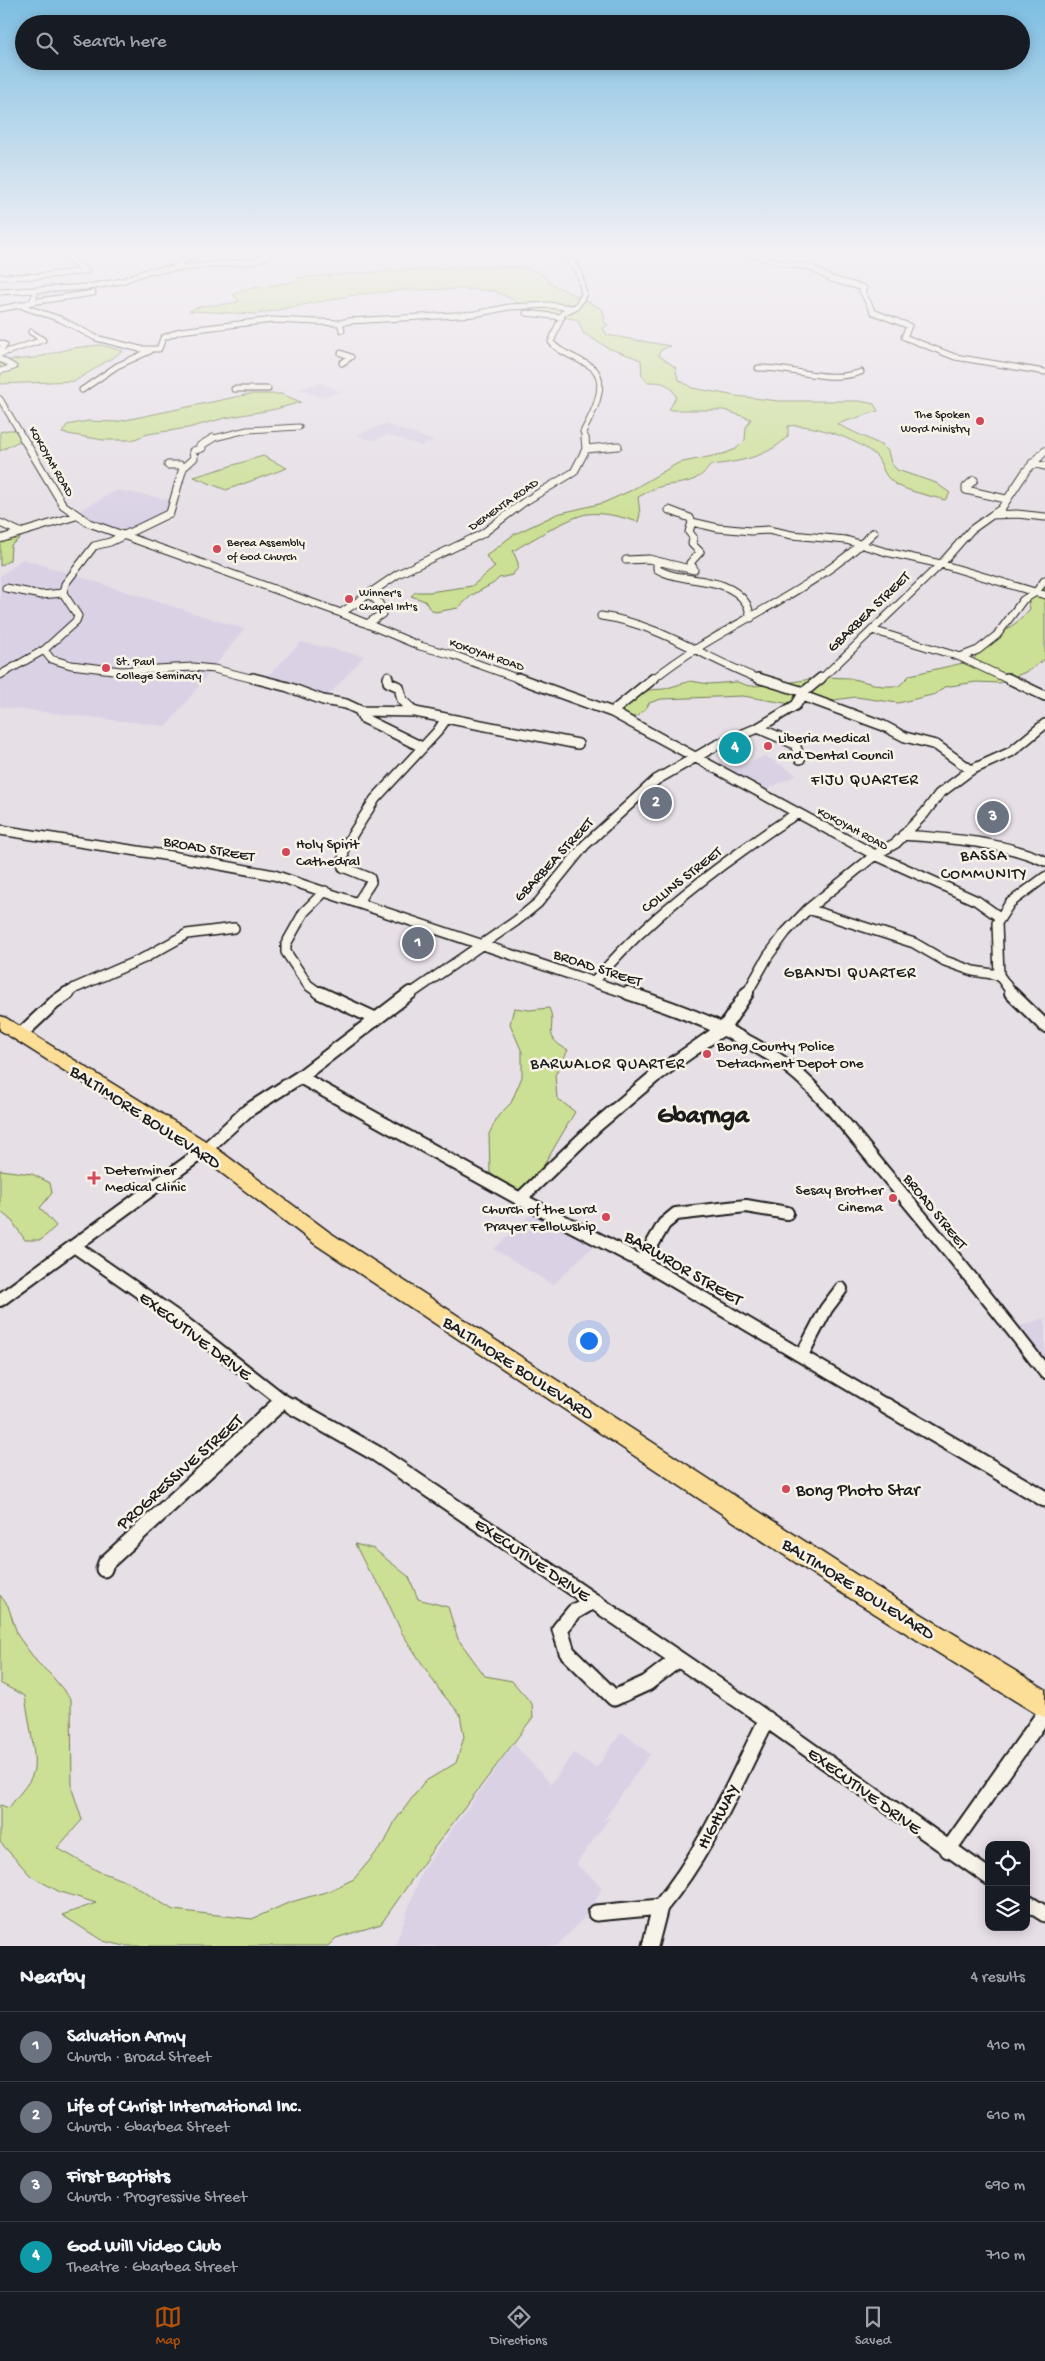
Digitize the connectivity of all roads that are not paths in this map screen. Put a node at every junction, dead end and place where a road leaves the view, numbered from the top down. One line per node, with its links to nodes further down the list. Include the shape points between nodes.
1 (25, 346): 8 (street)
2 (130, 346): 6 (street)
3 (160, 346): 6 (street)
4 (554, 346): 21 (street, DEMENTA ROAD, via 594,369 598,375 599,386 592,417 583,432)
5 (926, 346): 14 (street, via 969,359)
6 (153, 350): 16 (street, via 117,366)
7 (341, 353): 10 (street, via 351,357)
8 (0, 354)
9 (0, 359): 12 (street, via 14,367)
10 (342, 363)
11 (758, 368): 13 (street, via 783,368 828,376)
12 (0, 371)
13 (861, 372)
14 (1045, 372)
15 (234, 389): 17 (street)
16 (82, 390)
17 (268, 390)
18 (0, 399): 31 (street, KOKOYAH ROAD, via 63,505)
19 (299, 427): 26 (street, via 276,426 212,437 203,441 202,448 193,451 194,458)
20 (618, 446): 21 (street)
21 (586, 449): 49 (street, DEMENTA ROAD, via 574,472 524,502 482,534 398,574)
22 (1045, 451): 23 (street, GBARBEA STREET)
23 (1032, 463): 25 (street); 28 (street, GBARBEA STREET)
24 (168, 465): 26 (street)
25 (1045, 466)
26 (183, 468): 37 (street, via 170,513)
27 (974, 480): 28 (street, via 966,490)
28 (1006, 499): 30 (street, GBARBEA STREET, via 1001,510)
29 (669, 510): 33 (street, via 690,518)
30 (992, 515): 32 (street); 42 (street, GBARBEA STREET, via 952,548)
31 (76, 516): 35 (street, via 41,529); 37 (street, KOKOYAH ROAD, via 89,524)
32 (1045, 517)
33 (692, 522): 39 (street, via 739,530 832,538); 43 (street, via 692,544 700,552 690,563)
34 (0, 523): 35 (street)
35 (20, 532): 38 (street)
36 (874, 532): 39 (street)
37 (124, 535): 48 (street, via 94,546 65,584); 51 (street, KOKOYAH ROAD)
38 (0, 539)
39 (861, 545): 42 (street); 53 (street)
40 (626, 560): 41 (street)
41 (657, 561): 43 (street); 45 (street, via 657,569 674,579)
42 (941, 564): 47 (street); 55 (street, GBARBEA STREET)
43 (694, 569): 45 (street)
44 (1045, 580): 47 (street)
45 (704, 582): 53 (street, via 730,588 747,603)
46 (6, 588): 48 (street, via 41,595)
47 (1036, 592): 50 (street); 58 (street, via 1023,600 997,634 978,650)
48 (63, 594): 57 (street, via 78,616)
49 (370, 595): 51 (street, DEMENTA ROAD); 54 (street, via 379,603 382,614)
50 (1045, 595)
51 (341, 613): 54 (street, KOKOYAH ROAD)
52 (601, 616): 56 (street, via 634,623)
53 (751, 618): 56 (street)
54 (366, 624): 65 (street, KOKOYAH ROAD, via 420,646)
55 (872, 630): 58 (street); 61 (street, GBARBEA STREET)
56 (699, 649): 61 (street, via 743,672); 65 (street, via 628,696)
57 (44, 650): 59 (street); 63 (street, via 47,656 62,664 101,670 214,669 288,687)
58 (960, 658): 62 (street)
59 (0, 675)
60 (388, 675): 64 (street, via 388,682 398,687 402,700)
61 (804, 694): 68 (street, GBARBEA STREET, via 796,705); 73 (street, via 916,741 936,745)
62 (1045, 696)
63 (359, 710): 64 (street); 70 (street, via 363,718)
64 (415, 712): 66 (street)
65 (612, 712): 71 (street, KOKOYAH ROAD)
66 (446, 719): 69 (street); 70 (street)
67 (1045, 724): 73 (street, via 1011,752)
68 (758, 728): 71 (street, GBARBEA STREET); 72 (street, via 795,744)
69 (578, 744)
70 (422, 747): 81 (street, via 375,799 344,848 343,867 370,878 371,882)
71 (696, 757): 74 (street, KOKOYAH ROAD); 85 (street, GBARBEA STREET, via 656,780 585,845 538,902)
72 (800, 759)
73 (971, 770): 76 (street, via 939,794)
74 (798, 813): 77 (street, KOKOYAH ROAD); 87 (street, COLLINS STREET, via 758,837 672,904 632,938)
75 (1, 831): 80 (street, BROAD STREET, via 232,866)
76 (903, 835): 77 (street); 78 (street, via 989,843 1030,853)
77 (875, 855): 82 (street); 83 (street, KOKOYAH ROAD, via 977,901)
78 (1045, 861)
79 (1045, 877): 83 (street)
80 (324, 891): 81 (street, BROAD STREET); 88 (street, via 304,912 286,944 286,952 308,985)
81 (358, 902): 85 (street, BROAD STREET)
82 (808, 909): 86 (street, via 914,943 945,961 973,971); 91 (street, via 768,956)
83 (998, 916): 86 (street)
84 (234, 928): 92 (street, via 187,934 144,958 75,988)
85 (480, 945): 87 (street, BROAD STREET); 88 (street, GBARBEA STREET)
86 (999, 975): 90 (street, via 1012,994)
87 (594, 982): 91 (street, BROAD STREET)
88 (374, 1018): 93 (street, GBARBEA STREET)
89 (0, 1022): 92 (highway, BALTIMORE BOULEVARD)
90 (1045, 1026)
91 (724, 1028): 95 (street, via 655,1076 596,1126); 102 (street, BROAD STREET, via 767,1051 802,1078 863,1145)
92 (20, 1035): 94 (highway, BALTIMORE BOULEVARD)
93 (300, 1077): 94 (street, GBARBEA STREET, via 247,1111); 95 (street, BARWROR STREET)
94 (205, 1150): 97 (street, GBARBEA STREET); 108 (highway, BALTIMORE BOULEVARD, via 322,1238 846,1582)
95 (520, 1199): 98 (street, BARWROR STREET)
96 (787, 1213): 98 (street, via 746,1206 676,1214 664,1224)
97 (74, 1246): 100 (street, GBARBEA STREET); 103 (street, EXECUTIVE DRIVE, via 179,1319)
98 (642, 1262): 101 (street, BARWROR STREET)
99 (841, 1290): 101 (street, via 826,1309)
100 (0, 1300)
101 (802, 1355): 104 (street, BARWROR STREET)
102 (1045, 1372)
103 (282, 1400): 105 (street, PROGRESSIVE STREET, via 112,1557); 106 (street, EXECUTIVE DRIVE, via 376,1454)
104 (1045, 1498)
105 (104, 1570)
106 (593, 1600): 107 (street, EXECUTIVE DRIVE); 107 (street, via 574,1612 560,1629 567,1652 614,1698 653,1681)
107 (677, 1660): 110 (street, EXECUTIVE DRIVE)
108 (1045, 1704)
109 (1045, 1713): 111 (street)
110 (767, 1720): 111 (street, EXECUTIVE DRIVE); 114 (street, HIGHWAY, via 719,1818 679,1886)
111 (948, 1850): 112 (street, EXECUTIVE DRIVE)
112 (985, 1874)
113 (1030, 1905): 116 (street)
114 (660, 1907): 115 (street); 117 (street, HIGHWAY)
115 (596, 1914)
116 (1045, 1914)
117 (650, 1946)

